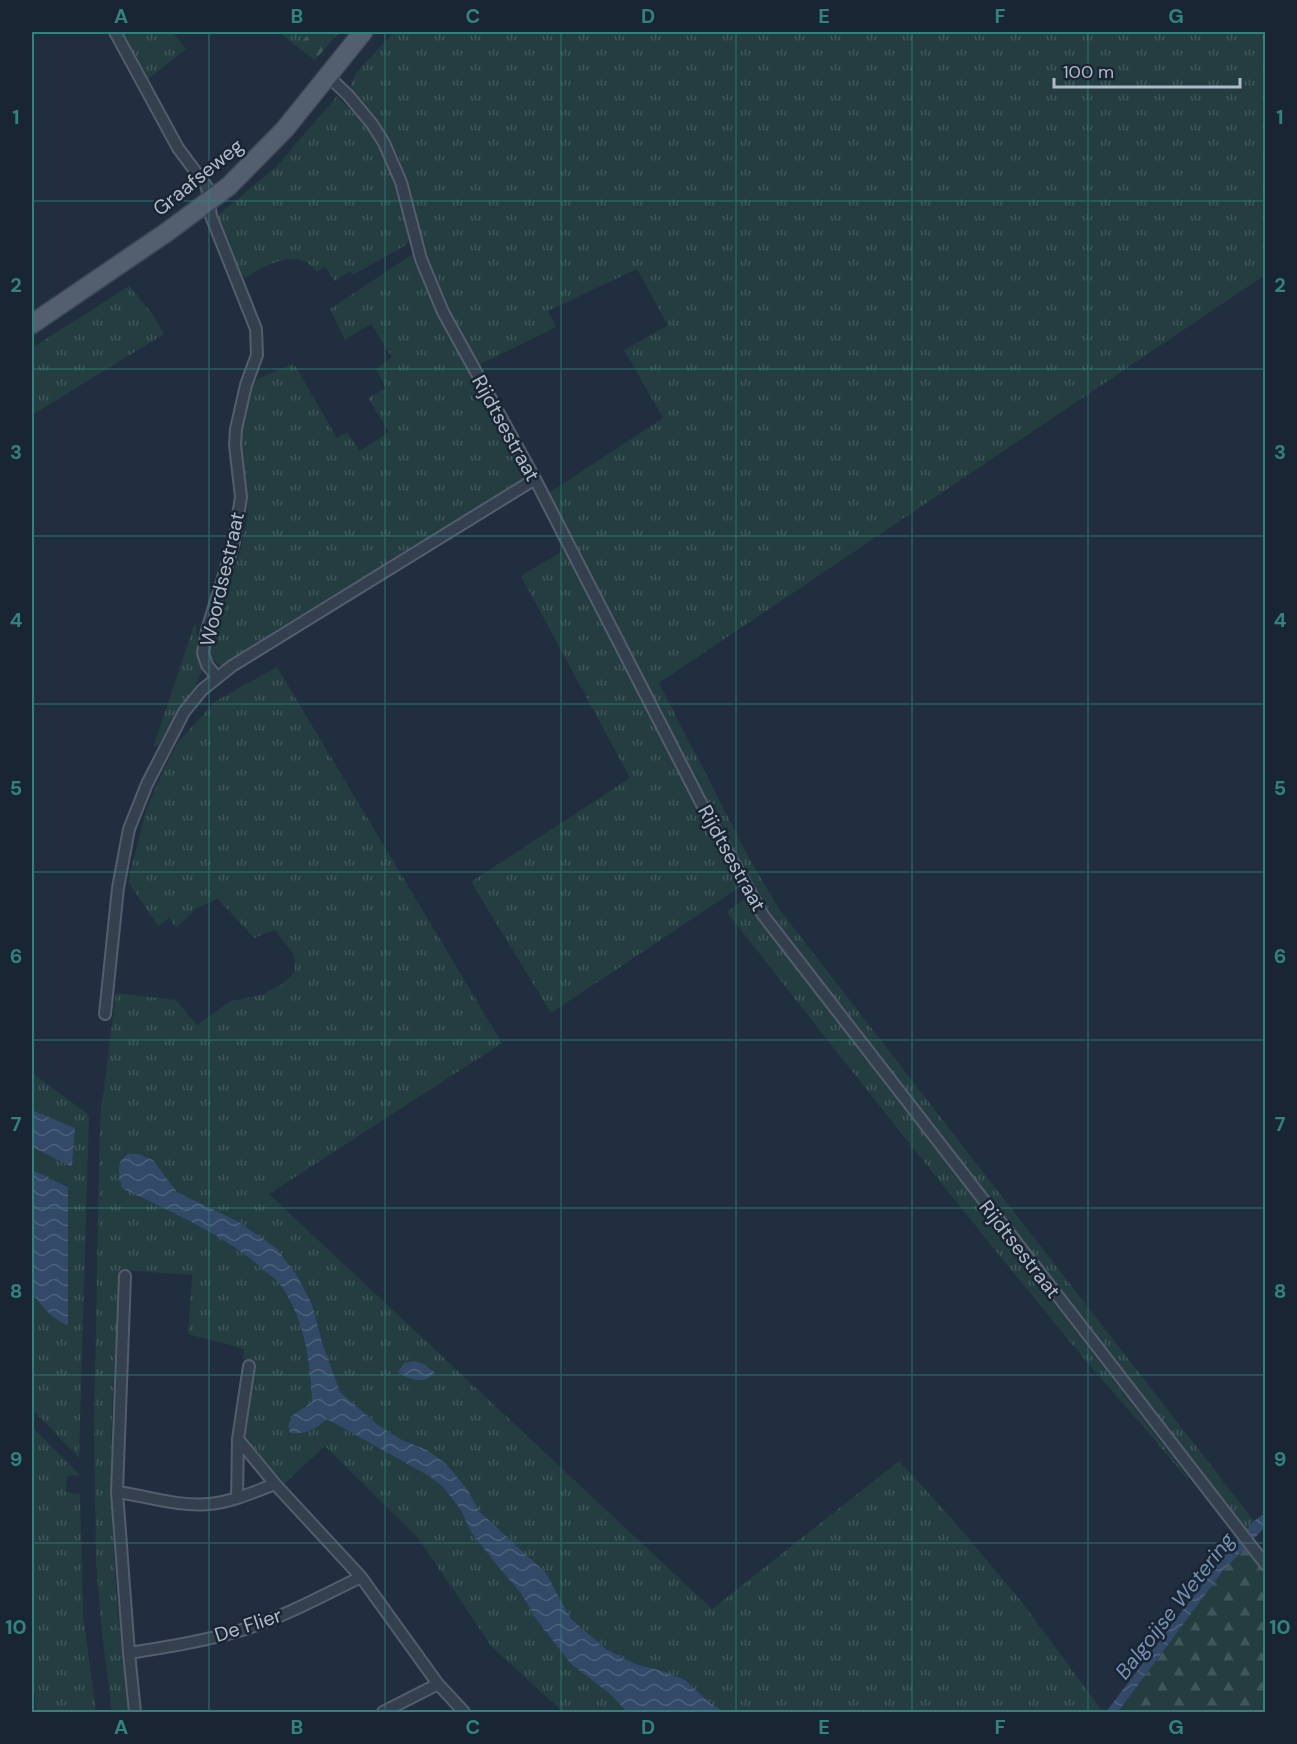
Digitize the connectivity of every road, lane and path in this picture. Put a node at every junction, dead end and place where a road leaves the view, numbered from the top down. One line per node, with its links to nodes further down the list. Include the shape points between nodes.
1 (115, 32): 4 (street, Woordsestraat, via 178,148 207,187)
2 (363, 32): 3 (main road, Graafseweg)
3 (328, 76): 4 (main road, Graafseweg, via 258,159); 6 (street, Rijdtsestraat, via 348,95 384,143 400,182 421,259 443,312)
4 (208, 202): 5 (main road, Graafseweg); 7 (street, Woordsestraat, via 251,311 258,355 236,429 241,497 234,542 203,653)
5 (32, 324)
6 (535, 479): 7 (street, Woordsestraat); 15 (street, Rijdtsestraat, via 736,870 763,915)
7 (217, 677): 8 (street, Woordsestraat, via 191,702 174,730 129,829 118,888)
8 (105, 1014)
9 (124, 1276): 13 (street)
10 (249, 1366): 11 (street)
11 (238, 1439): 12 (street); 14 (street)
12 (275, 1484): 14 (street); 16 (street)
13 (117, 1492): 14 (street, via 178,1503 208,1504); 17 (street)
14 (237, 1498)
15 (1266, 1565)
16 (361, 1577): 17 (street, De Flier, via 300,1608 243,1630); 18 (street)
17 (129, 1653): 19 (street)
18 (438, 1684): 20 (street); 21 (street)
19 (135, 1713)
20 (382, 1713)
21 (464, 1713)

